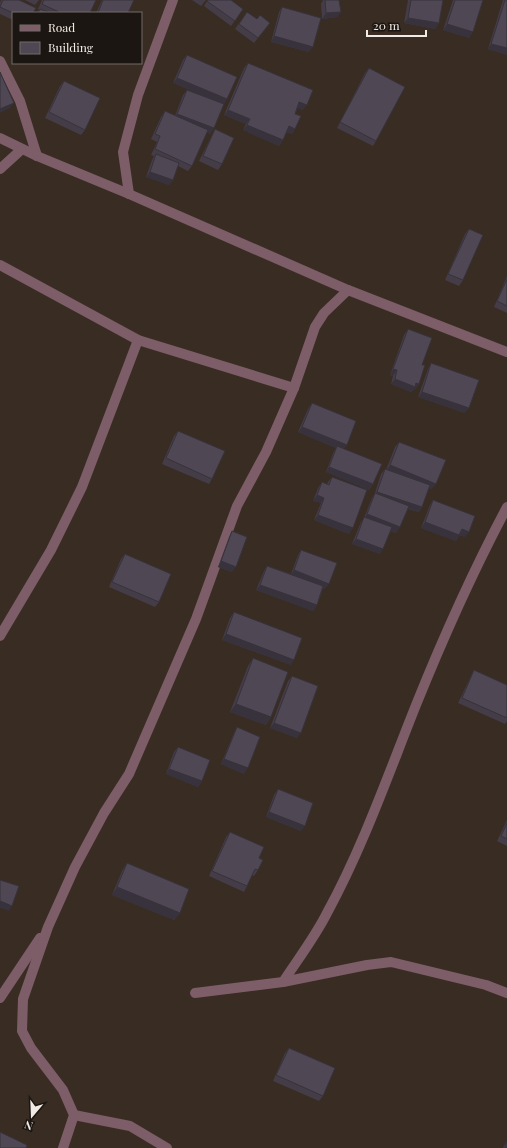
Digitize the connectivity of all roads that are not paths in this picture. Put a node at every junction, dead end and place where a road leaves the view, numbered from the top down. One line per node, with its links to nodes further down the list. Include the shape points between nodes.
1 (173, 0): 7 (street, via 138,95 123,152)
2 (0, 61): 5 (street, via 20,101)
3 (0, 138): 4 (street)
4 (22, 149): 5 (street); 6 (street)
5 (36, 156): 7 (street)
6 (0, 169)
7 (129, 194): 9 (street)
8 (0, 265): 10 (street)
9 (348, 290): 11 (street); 12 (street, via 324,313 315,327)
10 (138, 340): 12 (street); 14 (street, via 82,487 51,550)
11 (507, 352)
12 (294, 388): 15 (street, via 266,452 237,506 196,619 129,774 104,812)
13 (507, 507): 16 (street, via 489,540 450,627 374,813 327,914)
14 (0, 636)
15 (48, 927): 19 (street); 20 (street, via 23,999 22,1031 31,1048 63,1090)
16 (283, 982): 17 (street, via 391,962 486,985); 18 (street)
17 (507, 993)
18 (195, 994)
19 (0, 998)
20 (74, 1115): 21 (street); 22 (street, via 130,1126)
21 (64, 1148)
22 (167, 1148)

